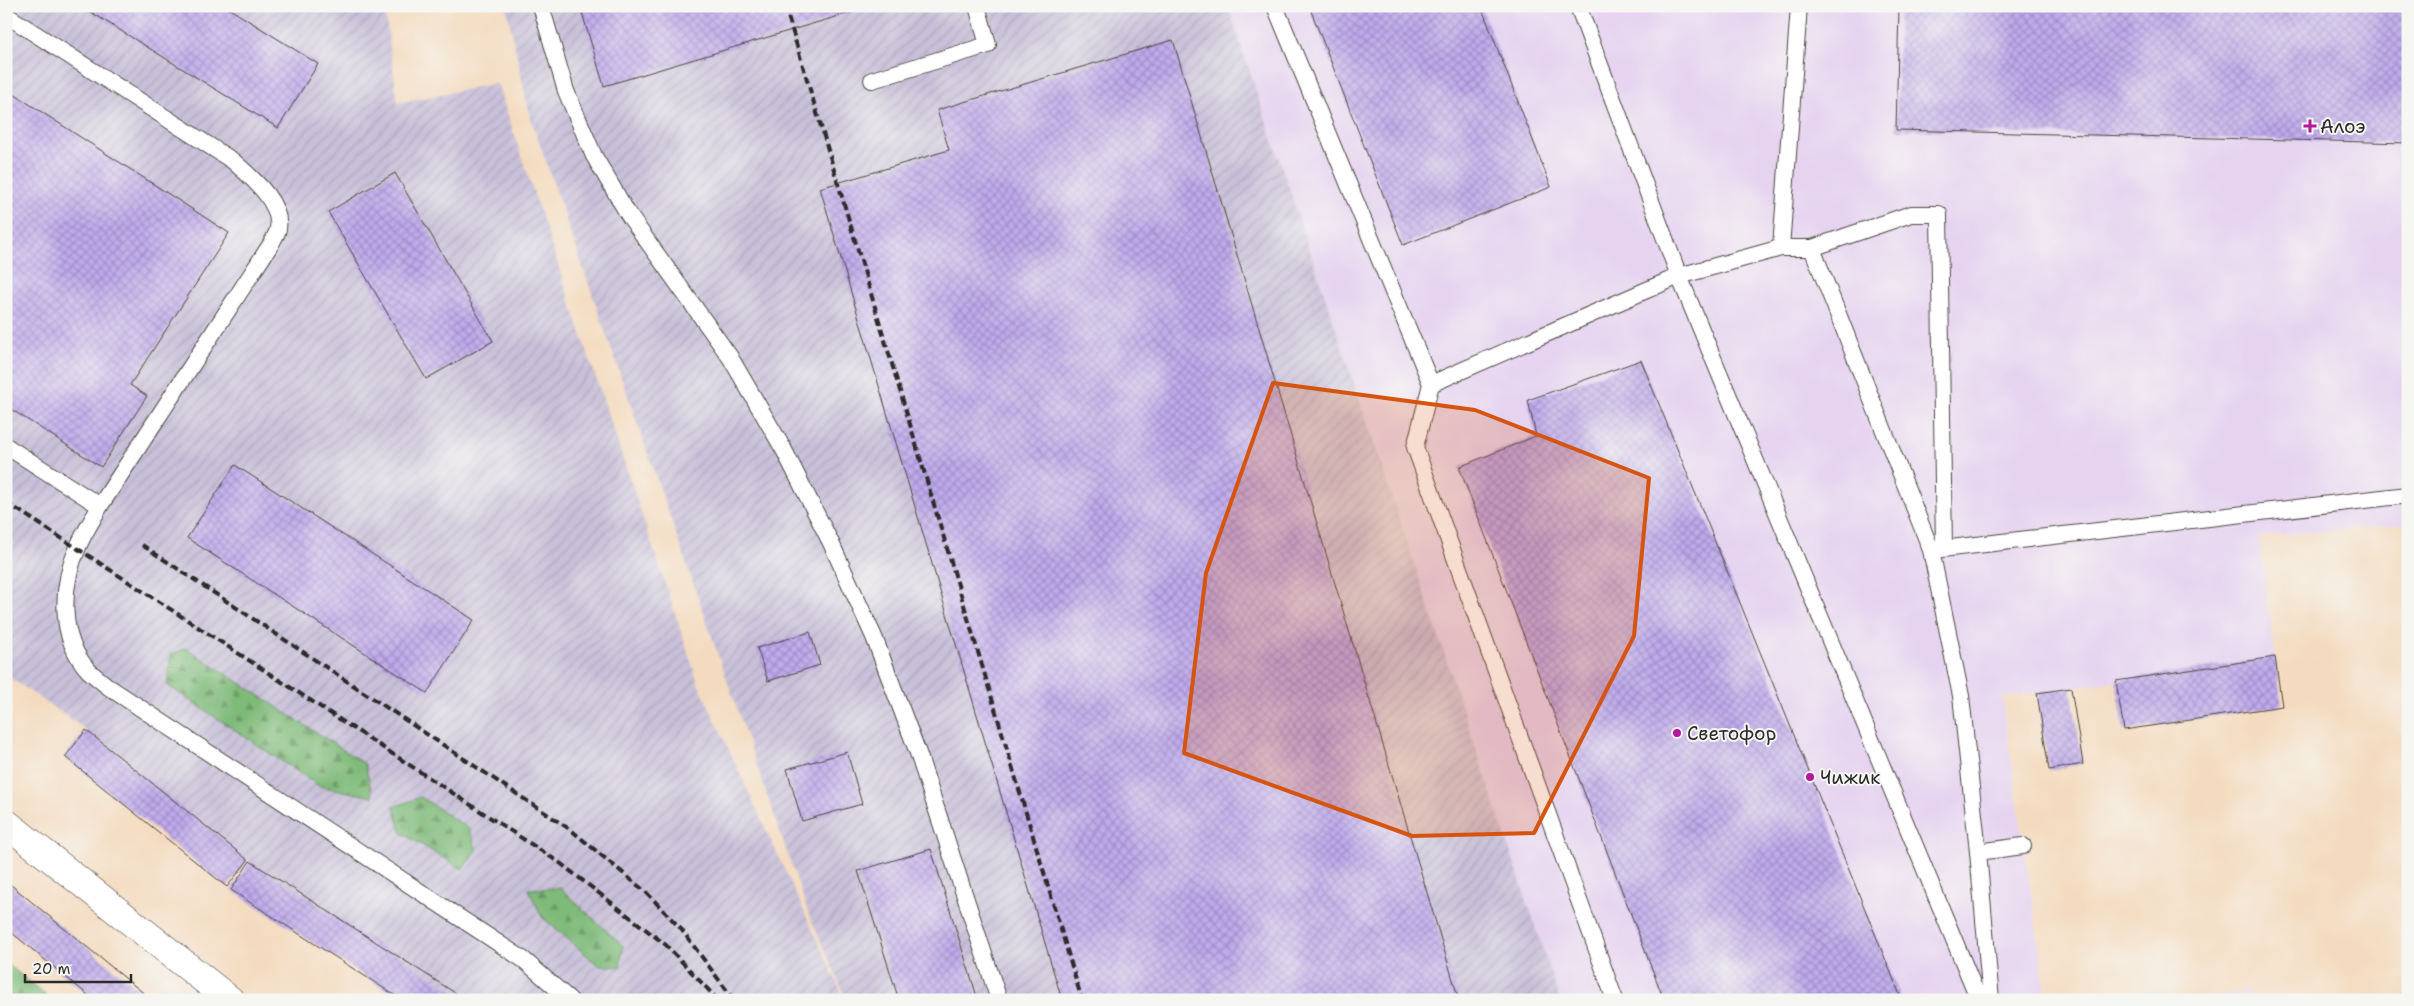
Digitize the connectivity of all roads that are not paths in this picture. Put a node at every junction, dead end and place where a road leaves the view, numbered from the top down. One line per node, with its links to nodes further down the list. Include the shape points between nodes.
1 (541, 6): 21 (lane, via 566,91 594,156 628,214 730,357 784,450 831,543 874,637 918,753)
2 (977, 6): 7 (lane, via 988,46)
3 (1275, 6): 11 (lane)
4 (1578, 6): 10 (lane)
5 (1799, 6): 8 (lane)
6 (6, 15): 14 (lane, via 233,161 260,186 274,206 278,229 271,244)
7 (872, 80)
8 (1781, 248): 9 (lane); 10 (lane)
9 (1812, 248): 15 (lane); 15 (lane, via 1911,214 1939,214)
10 (1679, 276): 11 (lane); 23 (lane)
11 (1431, 384): 22 (lane, via 1416,447)
12 (6, 446): 14 (lane)
13 (2408, 495): 15 (lane)
14 (100, 506): 20 (lane, via 77,548 64,599 66,625 88,670 110,688 524,960)
15 (1937, 549): 18 (lane, via 1961,696)
16 (6, 823): 19 (street)
17 (2023, 846): 18 (lane)
18 (1978, 852): 24 (lane)
19 (230, 1000)
20 (570, 1000)
21 (998, 1000)
22 (1615, 1000)
23 (1979, 1000)
24 (1991, 1000)

